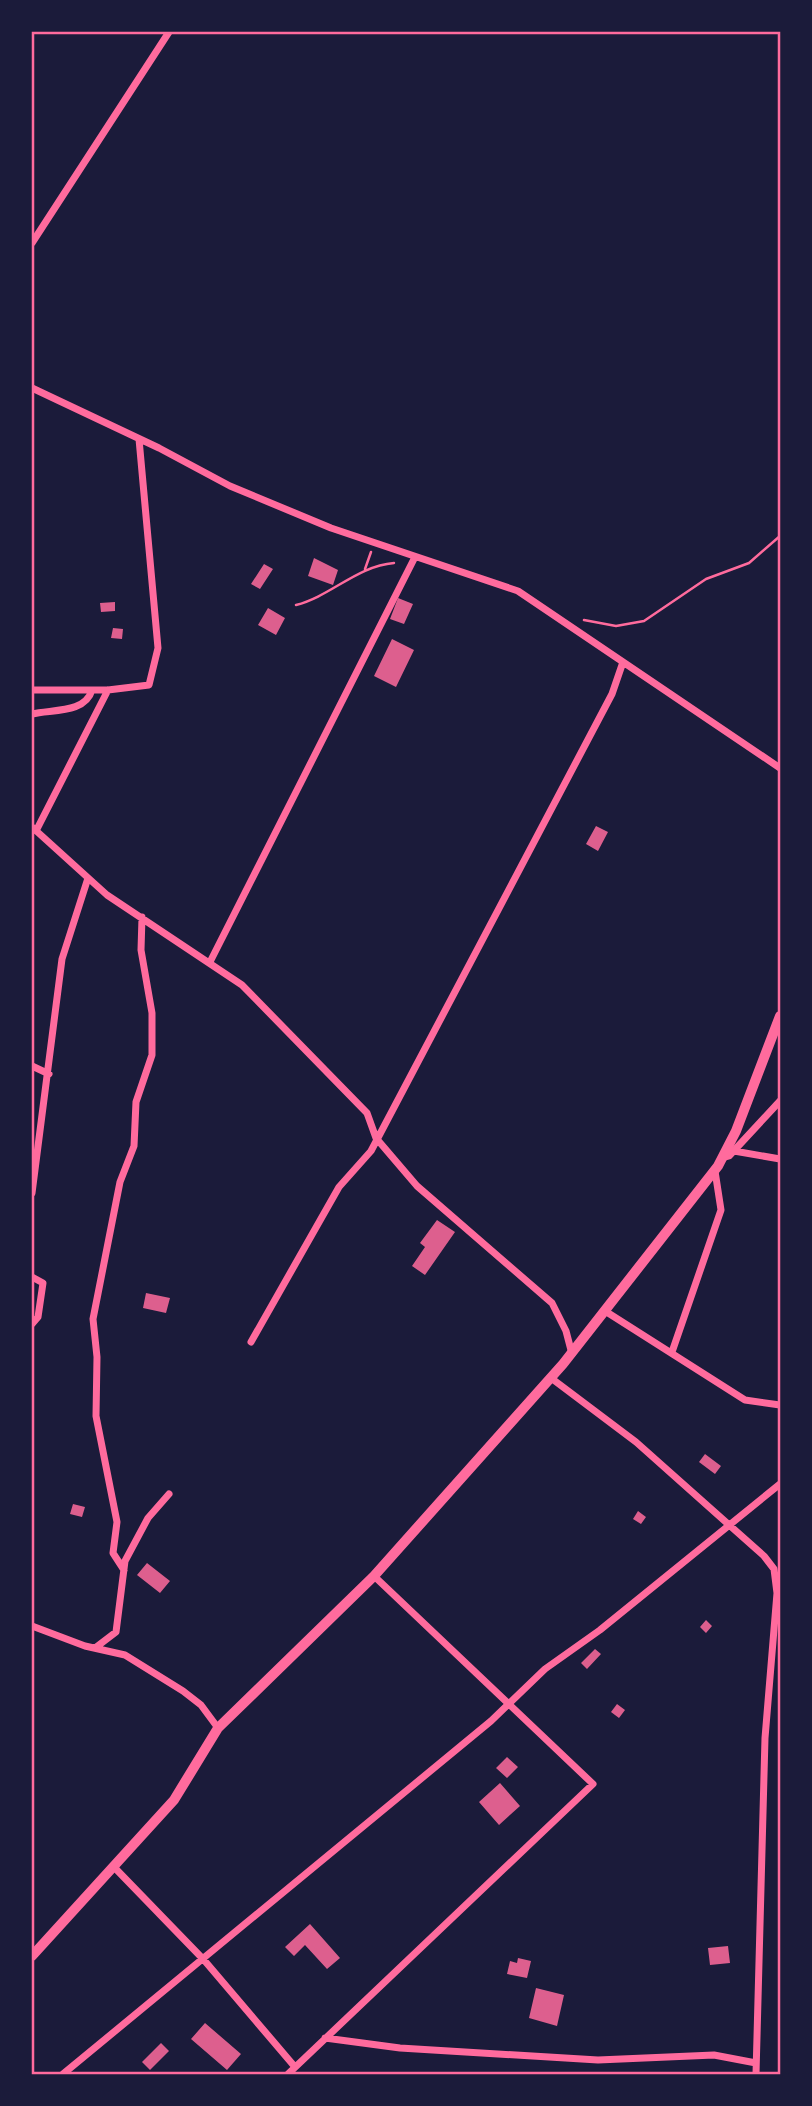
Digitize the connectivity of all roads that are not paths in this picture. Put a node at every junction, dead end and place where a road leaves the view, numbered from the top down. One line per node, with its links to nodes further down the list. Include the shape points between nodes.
1 (169, 32): 2 (street)
2 (32, 243)
3 (32, 388): 4 (street)
4 (139, 439): 5 (street, via 230,486); 8 (street, via 158,648 149,685)
5 (414, 560): 6 (street, via 518,591); 15 (street)
6 (623, 662): 11 (street); 20 (street, via 612,694)
7 (92, 690): 8 (street); 9 (street); 10 (street, via 81,706)
8 (108, 690): 12 (street)
9 (32, 691)
10 (32, 714)
11 (780, 768)
12 (34, 829): 13 (street)
13 (88, 878): 14 (street); 18 (street, via 62,958)
14 (142, 917): 15 (street); 37 (street, via 152,1055 136,1102 134,1146 120,1182 93,1320 96,1416 117,1522 113,1553)
15 (210, 962): 20 (street, via 242,985 367,1113)
16 (780, 1016): 22 (street)
17 (32, 1066): 18 (street)
18 (50, 1074): 25 (street)
19 (780, 1101): 21 (street)
20 (376, 1138): 29 (street, via 371,1151 339,1187); 31 (street, via 417,1186 551,1303)
21 (734, 1152): 22 (street); 23 (street)
22 (722, 1158): 24 (street)
23 (780, 1159)
24 (715, 1170): 27 (street); 30 (street, via 720,1210)
25 (32, 1193)
26 (32, 1277): 28 (street, via 43,1283 38,1317)
27 (605, 1311): 30 (street); 31 (street)
28 (32, 1324)
29 (251, 1342)
30 (672, 1352): 33 (street, via 745,1400)
31 (572, 1354): 32 (street)
32 (551, 1378): 36 (street, via 636,1442); 38 (street)
33 (780, 1405)
34 (780, 1484): 36 (street)
35 (169, 1494): 37 (street, via 142,1529)
36 (728, 1527): 40 (street, via 774,1569); 42 (street, via 545,1669)
37 (124, 1570): 41 (street, via 116,1632)
38 (374, 1576): 42 (street); 43 (street)
39 (32, 1626): 41 (street)
40 (776, 1647): 48 (street, via 765,1738)
41 (95, 1648): 43 (street, via 125,1655 159,1674 201,1705)
42 (509, 1704): 46 (street); 47 (street, via 593,1784)
43 (218, 1728): 44 (street, via 174,1800)
44 (114, 1866): 45 (street); 46 (street)
45 (32, 1956)
46 (204, 1960): 49 (street); 50 (street)
47 (325, 2038): 48 (street, via 400,2048 598,2060 715,2054); 49 (street)
48 (756, 2063): 52 (street)
49 (295, 2067): 51 (street)
50 (63, 2074)
51 (288, 2074)
52 (756, 2074)

